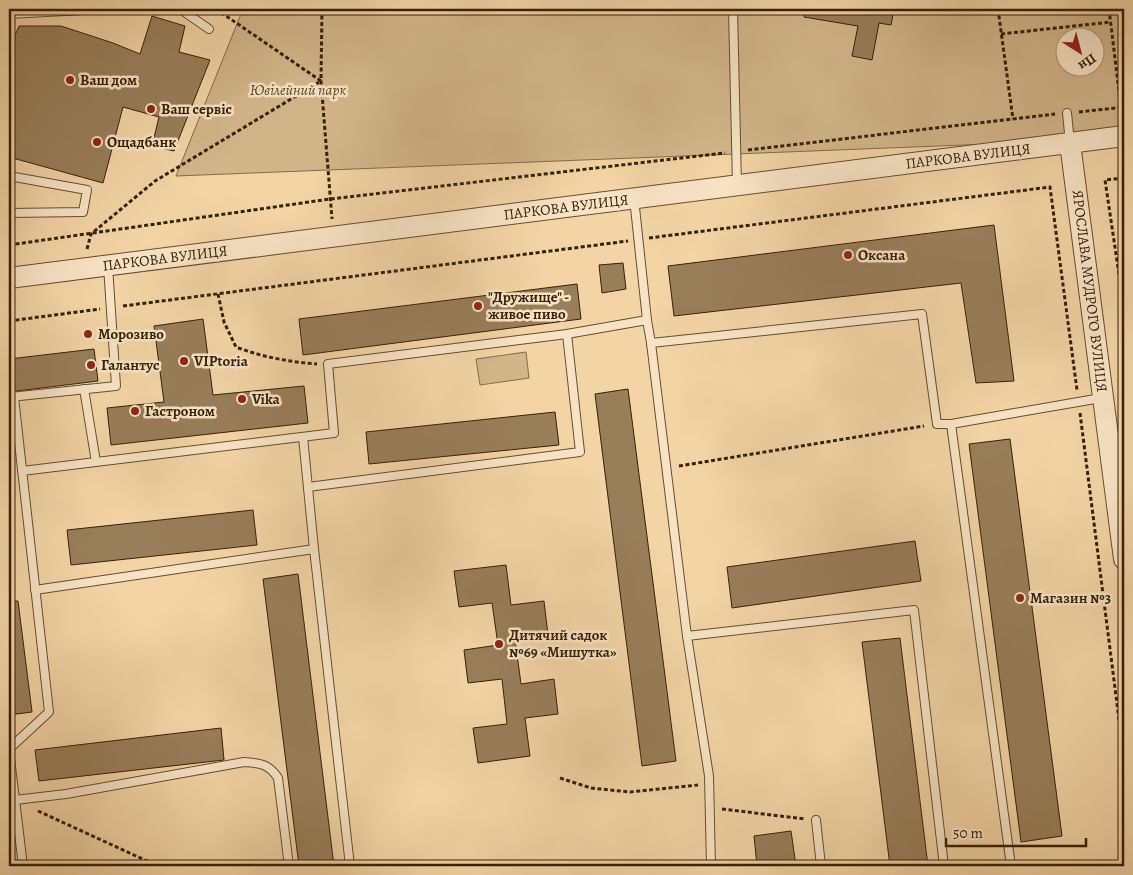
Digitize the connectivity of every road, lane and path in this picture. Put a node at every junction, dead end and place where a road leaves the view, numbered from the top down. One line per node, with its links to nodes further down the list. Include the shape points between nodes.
1 (102, 9): 8 (lane)
2 (180, 9): 10 (lane)
3 (216, 9): 12 (path)
4 (322, 9): 12 (path)
5 (734, 9): 17 (lane)
6 (998, 9): 11 (path)
7 (1109, 9): 9 (path)
8 (9, 14)
9 (1111, 22): 11 (path); 13 (path, via 1121,108)
10 (209, 29)
11 (1002, 34): 17 (path, via 1012,119)
12 (321, 81): 22 (path); 24 (path, via 155,181)
13 (1124, 107)
14 (1067, 113): 16 (lane)
15 (1124, 136): 16 (street, ПАРКОВА ВУЛИЦЯ)
16 (1070, 143): 20 (street, ПАРКОВА ВУЛИЦЯ); 41 (street, ЯРОСЛАВА МУДРОГО ВУЛИЦЯ)
17 (737, 151): 20 (lane); 22 (path)
18 (9, 176): 23 (lane, via 87,190 83,212)
19 (1124, 178): 33 (path, via 1105,180)
20 (737, 185): 21 (street, ПАРКОВА ВУЛИЦЯ)
21 (634, 198): 25 (street, ПАРКОВА ВУЛИЦЯ); 26 (lane)
22 (330, 199): 24 (path); 25 (path)
23 (9, 213)
24 (91, 234): 27 (path); 29 (path)
25 (333, 237): 28 (street, ПАРКОВА ВУЛИЦЯ)
26 (638, 239): 31 (path); 34 (lane); 42 (path, via 1050,187)
27 (9, 245)
28 (108, 266): 29 (street, ПАРКОВА ВУЛИЦЯ); 32 (lane)
29 (82, 269): 30 (street, ПАРКОВА ВУЛИЦЯ)
30 (9, 278)
31 (218, 294): 32 (path); 38 (path, via 224,322 236,347 254,354)
32 (111, 308): 35 (path); 39 (lane, via 116,386)
33 (1124, 308)
34 (647, 320): 36 (lane); 37 (lane)
35 (9, 321)
36 (567, 334): 38 (lane); 50 (lane, via 580,452)
37 (651, 343): 43 (lane, via 922,314); 48 (lane)
38 (328, 364): 45 (lane, via 334,433)
39 (84, 389): 40 (lane); 47 (lane)
40 (11, 397): 49 (lane)
41 (1103, 398): 42 (lane); 46 (street, ЯРОСЛАВА МУДРОГО ВУЛИЦЯ)
42 (1079, 402): 44 (lane); 56 (path)
43 (938, 424): 44 (lane); 48 (path)
44 (951, 424): 69 (lane)
45 (303, 437): 47 (lane); 50 (lane)
46 (1116, 438): 52 (street, ЯРОСЛАВА МУДРОГО ВУЛИЦЯ)
47 (96, 462): 49 (lane)
48 (666, 468): 54 (lane)
49 (22, 471): 53 (lane)
50 (308, 488): 51 (lane)
51 (314, 549): 53 (lane); 65 (lane)
52 (1124, 559)
53 (35, 590): 55 (lane, via 49,712)
54 (687, 636): 58 (lane); 68 (lane, via 914,610)
55 (9, 749): 59 (lane)
56 (1124, 759)
57 (560, 778): 58 (path, via 591,788 630,792)
58 (709, 784): 60 (lane)
59 (15, 800): 62 (lane); 63 (path); 64 (lane, via 244,762 260,763 272,768 278,778)
60 (710, 807): 61 (path); 66 (lane)
61 (816, 820): 67 (lane)
62 (23, 866)
63 (158, 866)
64 (289, 866)
65 (350, 866)
66 (711, 866)
67 (821, 866)
68 (944, 866)
69 (1011, 866)

